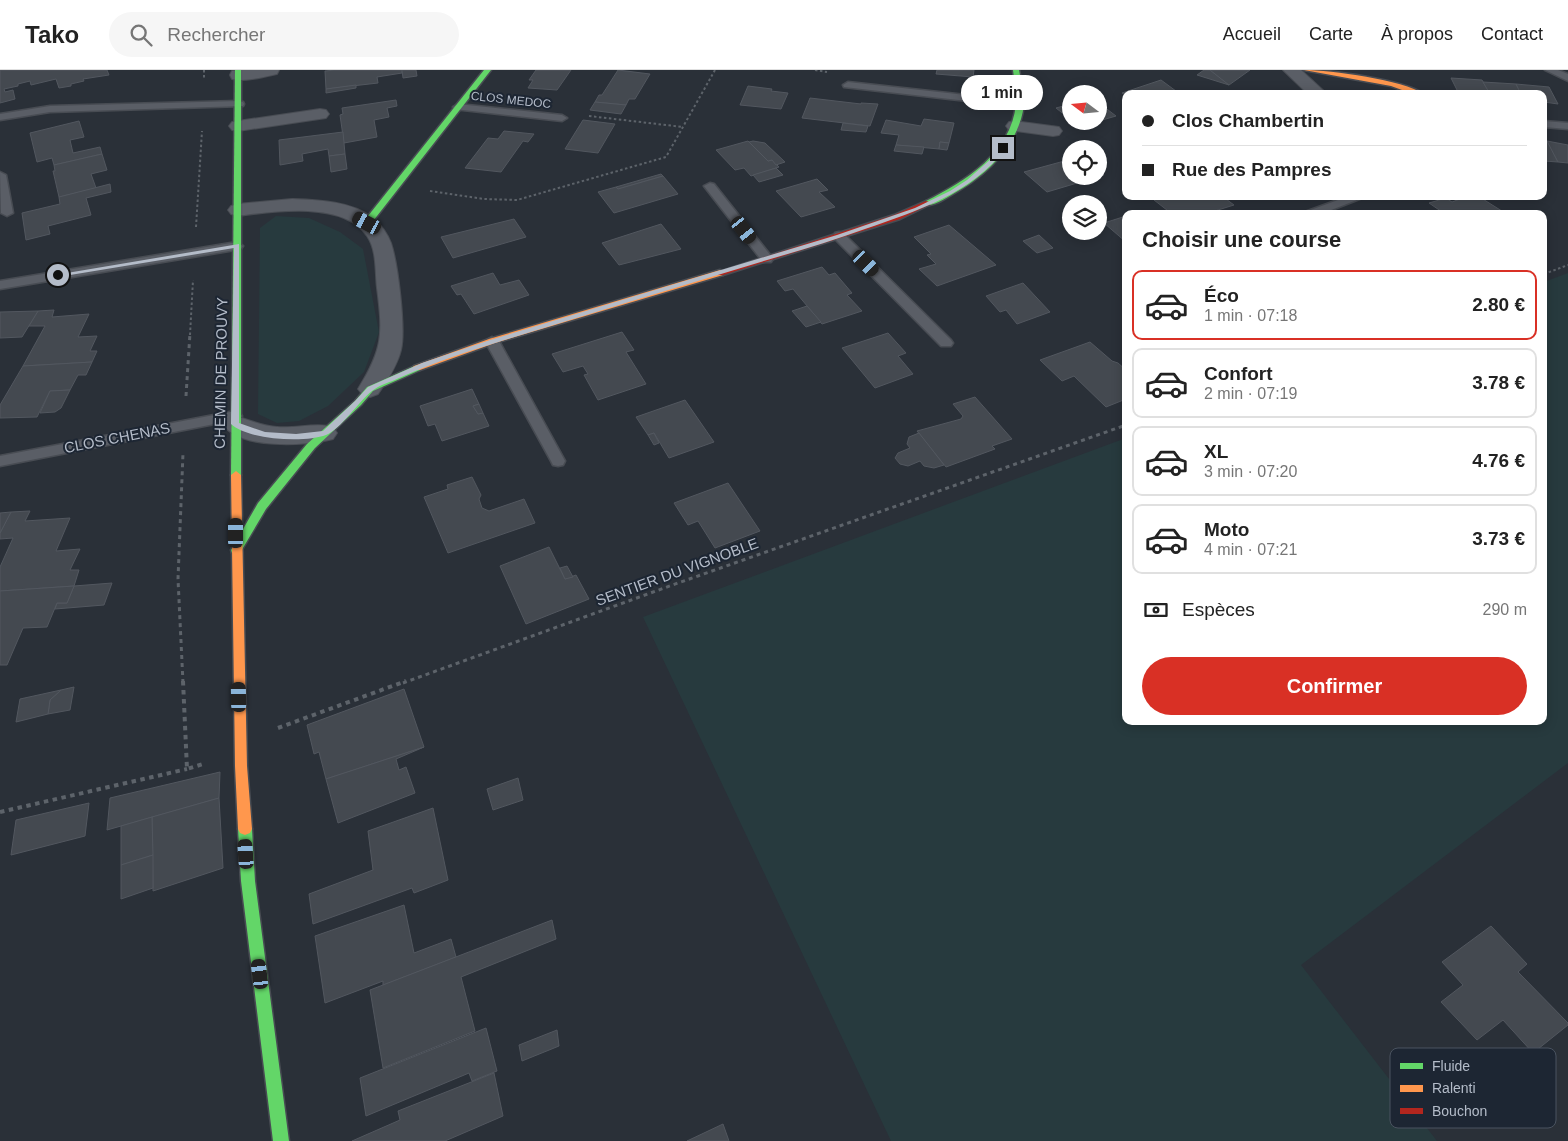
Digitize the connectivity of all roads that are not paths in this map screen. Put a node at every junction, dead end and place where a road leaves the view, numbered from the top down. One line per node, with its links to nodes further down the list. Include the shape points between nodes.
1 (271, 70): 7 (street)
2 (488, 70): 14 (street)
3 (1016, 70): 13 (street)
4 (1291, 70): 10 (street)
5 (1307, 70): 11 (street, via 1392,84)
6 (1550, 70): 8 (lane)
7 (238, 72): 12 (street, CHEMIN DE PROUVY)
8 (1568, 78)
9 (848, 84): 13 (lane)
10 (1314, 90)
11 (1409, 90)
12 (239, 104): 16 (lane, via 50,110); 19 (street, CHEMIN DE PROUVY)
13 (1020, 104): 20 (street)
14 (458, 107): 17 (lane, CLOS MEDOC); 29 (street)
15 (320, 114): 19 (street)
16 (0, 117)
17 (562, 118)
18 (1547, 124): 21 (lane)
19 (238, 126): 26 (street, CHEMIN DE PROUVY)
20 (1015, 126): 22 (street); 30 (street, via 994,159 952,192 897,217)
21 (1568, 126)
22 (1053, 131)
23 (0, 175): 28 (lane)
24 (710, 186): 32 (lane)
25 (1349, 200): 27 (lane)
26 (238, 210): 29 (street, via 279,204 309,205 342,211); 31 (street, CHEMIN DE PROUVY)
27 (1321, 210)
28 (7, 213)
29 (367, 223): 36 (street, via 381,244 394,332 387,359)
30 (839, 236): 32 (street); 35 (lane)
31 (237, 246): 33 (lane); 37 (street, CHEMIN DE PROUVY)
32 (767, 259): 34 (street)
33 (0, 285)
34 (492, 341): 36 (street, via 425,364); 40 (lane)
35 (946, 343)
36 (370, 388): 38 (street)
37 (235, 420): 38 (street, via 243,429 265,435); 39 (lane, CLOS CHENAS); 41 (street, CHEMIN DE PROUVY)
38 (325, 433): 41 (street, via 262,506)
39 (0, 461)
40 (558, 462)
41 (236, 551): 42 (street, CHEMIN DE PROUVY, via 240,752 248,881)
42 (281, 1141)

